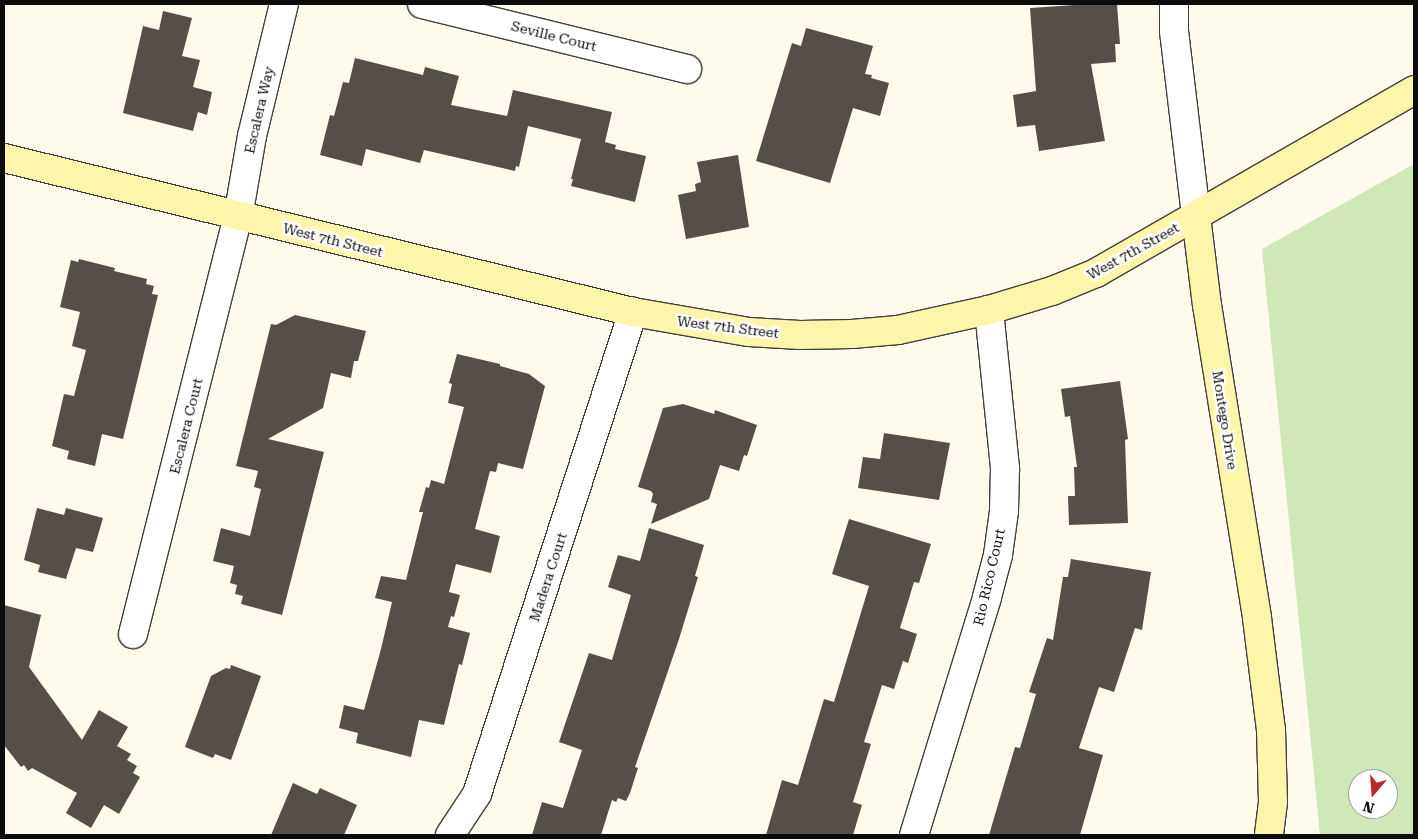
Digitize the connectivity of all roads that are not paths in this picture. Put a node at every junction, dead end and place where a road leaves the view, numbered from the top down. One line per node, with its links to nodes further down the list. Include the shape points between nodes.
1 (284, 4): 8 (street, Escalera Way, via 252,136)
2 (422, 4): 4 (street, Seville Court)
3 (1174, 4): 7 (street, Montego Drive, via 1174,31)
4 (687, 69)
5 (1414, 90): 7 (main road, West 7th Street)
6 (4, 158): 8 (main road, West 7th Street)
7 (1196, 216): 9 (main road, West 7th Street, via 1096,273 1052,291); 14 (main road, Montego Drive, via 1271,730 1274,802)
8 (238, 217): 10 (main road, West 7th Street); 11 (street, Escalera Court)
9 (989, 310): 10 (main road, West 7th Street, via 898,330 800,335 749,332); 13 (street, Rio Rico Court, via 1006,468 1004,511 987,597)
10 (633, 312): 12 (street, Madera Court, via 477,794)
11 (133, 634)
12 (450, 835)
13 (914, 835)
14 (1269, 835)

